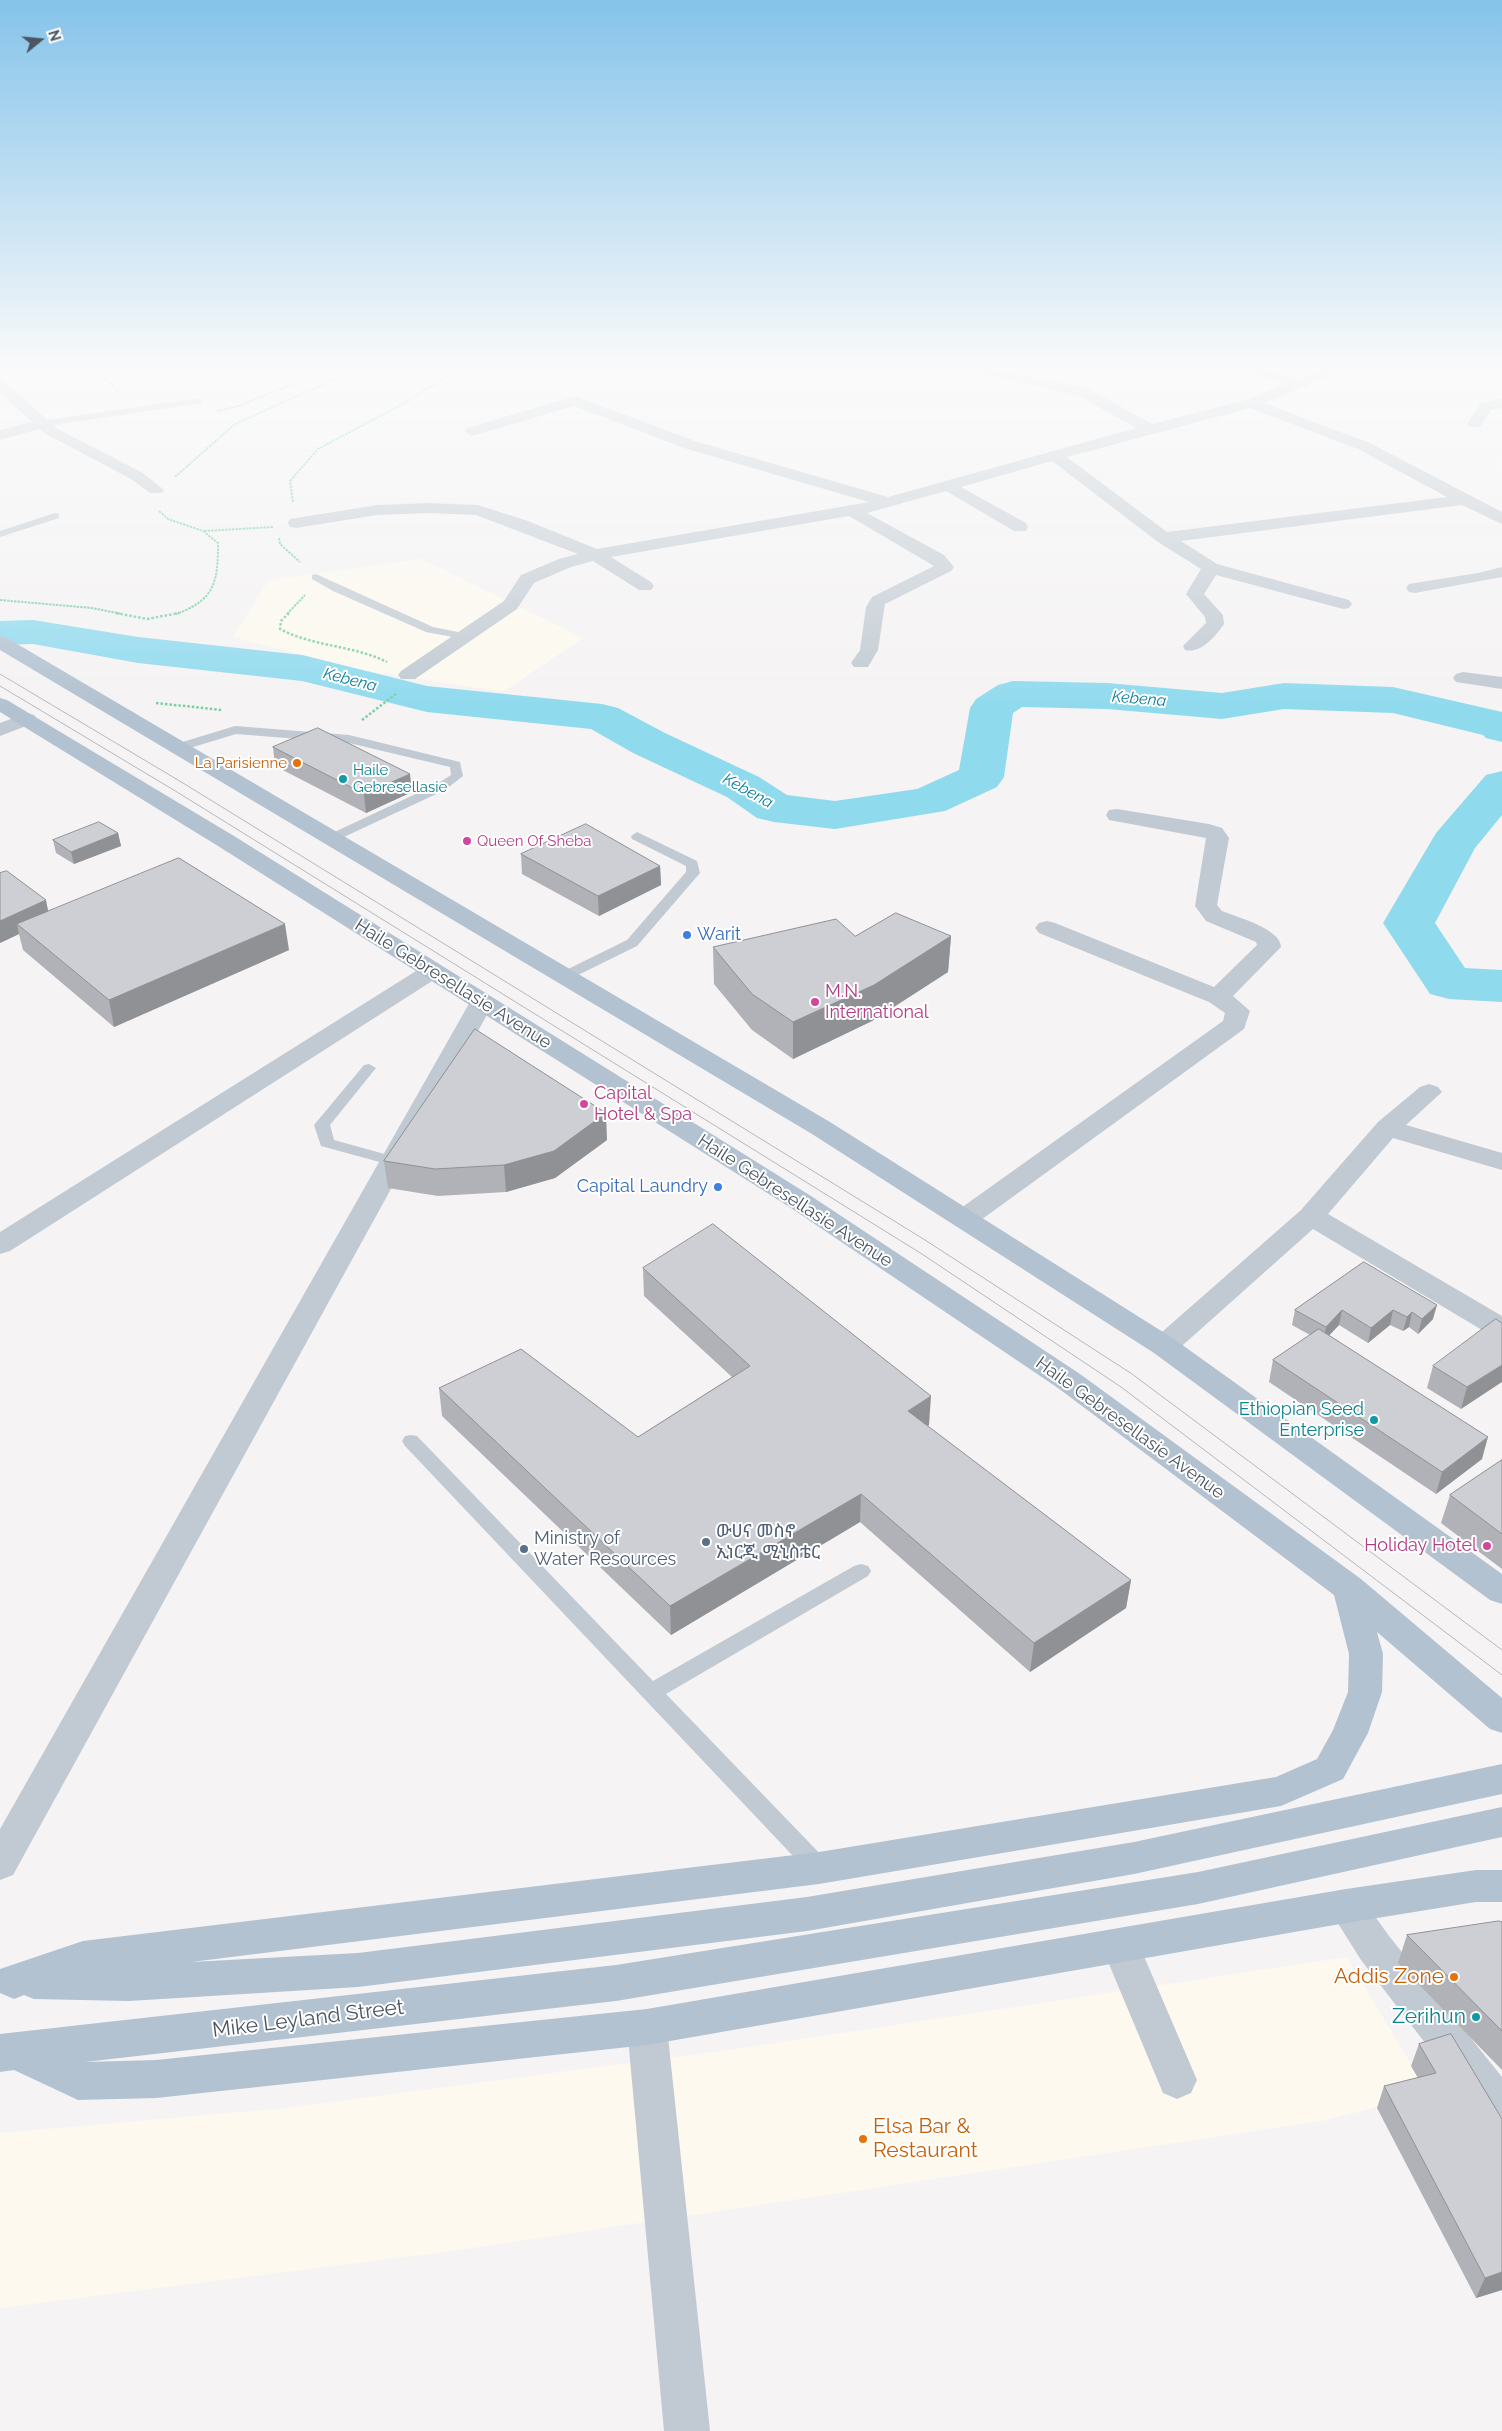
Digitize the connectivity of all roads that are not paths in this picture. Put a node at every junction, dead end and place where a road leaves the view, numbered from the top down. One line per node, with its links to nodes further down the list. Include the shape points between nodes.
1 (143, 480): 7 (street)
2 (812, 480): 9 (street)
3 (967, 480): 6 (street)
4 (1088, 480): 16 (street)
5 (1431, 480): 8 (street)
6 (948, 486): 9 (street); 14 (street)
7 (156, 490)
8 (1467, 499): 12 (street); 16 (street)
9 (887, 503): 10 (street)
10 (852, 511): 17 (street); 27 (street, via 938,559 944,567 878,601 869,650)
11 (55, 516): 15 (lane)
12 (1502, 518)
13 (296, 523): 17 (street, via 377,510 478,510)
14 (1020, 527)
15 (0, 534)
16 (1164, 538): 18 (street)
17 (595, 555): 21 (street); 24 (street, via 527,579 510,605)
18 (1211, 568): 23 (street); 26 (street, via 1195,594 1214,615 1215,624)
19 (1502, 572): 22 (street)
20 (316, 577): 24 (lane, via 430,630)
21 (645, 586)
22 (1415, 588)
23 (1343, 604)
24 (464, 636): 29 (street)
25 (6, 646): 34 (main road)
26 (1192, 646)
27 (861, 662)
28 (1463, 678): 30 (street)
29 (404, 683)
30 (1502, 683)
31 (0, 704): 32 (main road, Haile Gebresellasie Avenue)
32 (26, 719): 33 (street); 39 (main road, Haile Gebresellasie Avenue)
33 (0, 730)
34 (180, 747): 37 (main road); 37 (lane, via 236,730 349,740 456,765 457,776 441,787)
35 (1117, 815): 41 (street, via 1201,829 1214,833 1218,838 1206,906 1214,916 1269,942 1269,947)
36 (637, 836): 40 (lane, via 692,864 693,873 632,943)
37 (331, 839): 40 (main road)
38 (1047, 928): 41 (street)
39 (432, 971): 42 (main road, Haile Gebresellasie Avenue); 50 (street)
40 (565, 976): 49 (main road, via 821,1128)
41 (1218, 997): 49 (street, via 1238,1011 1235,1024)
42 (482, 1002): 46 (street); 55 (main road, Haile Gebresellasie Avenue, via 801,1202 1061,1376)
43 (369, 1068): 46 (lane, via 322,1125 327,1143)
44 (1429, 1092): 45 (street)
45 (1387, 1128): 47 (street); 48 (street)
46 (393, 1161): 61 (street)
47 (1502, 1162)
48 (1312, 1216): 51 (street); 52 (street)
49 (964, 1219): 52 (main road)
50 (0, 1245)
51 (1502, 1329)
52 (1164, 1346): 56 (main road)
53 (411, 1441): 57 (lane)
54 (861, 1571): 57 (lane)
55 (1349, 1588): 58 (main road, Haile Gebresellasie Avenue); 62 (main road, via 1366,1654 1365,1692 1350,1733 1330,1769 1281,1790)
56 (1502, 1591)
57 (652, 1692): 62 (lane)
58 (1502, 1719)
59 (1502, 1779): 66 (main road, via 1134,1858 808,1914 358,1970 129,1983)
60 (1502, 1822): 68 (main road, Mike Leyland Street, via 1198,1888 616,1983)
61 (0, 1864)
62 (819, 1868): 66 (main road, via 83,1958)
63 (1502, 1886): 64 (main road, via 1476,1886)
64 (1346, 1906): 65 (main road); 70 (street, via 1386,1963)
65 (1120, 1944): 67 (main road); 69 (street)
66 (7, 1981)
67 (647, 2028): 68 (main road, via 156,2079 78,2081); 71 (street)
68 (9, 2052)
69 (1177, 2080)
70 (1502, 2109)
71 (688, 2431)

